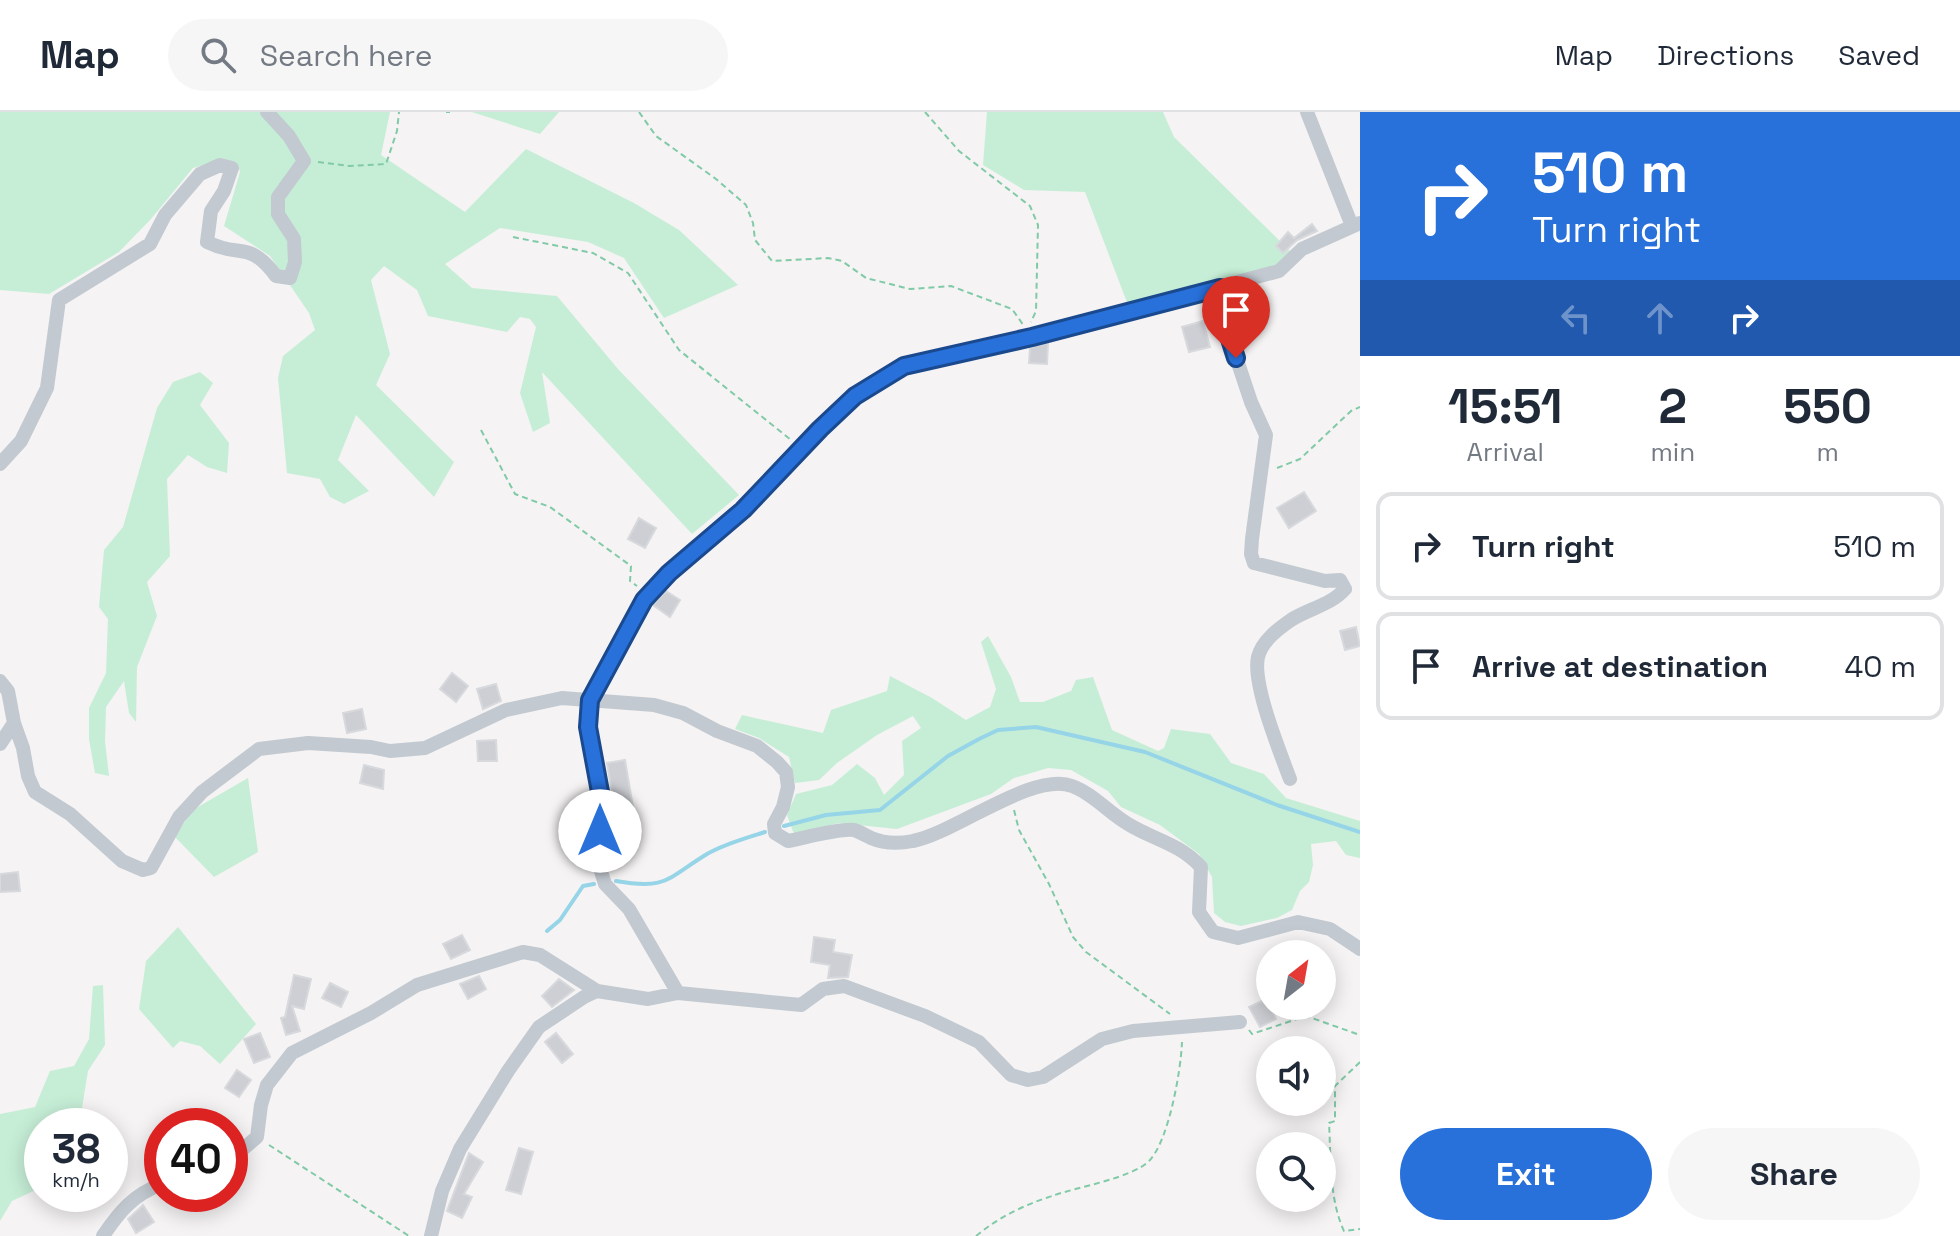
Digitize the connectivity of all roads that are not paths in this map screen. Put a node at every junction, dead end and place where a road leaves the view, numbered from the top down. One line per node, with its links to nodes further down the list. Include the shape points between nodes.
1 (267, 112): 5 (street, via 304,161 278,197 278,214 294,239 290,278 276,276 248,250 223,250 207,242 211,211 232,168 220,165 200,174 165,215 150,244 59,300 47,388 21,441)
2 (1307, 112): 3 (street)
3 (1356, 225): 4 (street, via 1302,249 1279,271)
4 (1220, 288): 7 (street, via 904,366 855,396 743,510 653,589); 10 (street, via 1229,336 1266,435 1252,539 1254,563 1340,580 1345,589 1273,632 1258,657 1271,728)
5 (0, 464)
6 (0, 681): 8 (street, via 8,691)
7 (590, 700): 8 (street, via 562,698 506,710 410,751 308,743 259,749 202,792 179,817 151,868 143,870 122,861 70,814 35,792); 11 (street, via 654,705 757,746 786,772 788,787 774,824 775,833 788,841 840,830 883,842 915,841 939,834 994,803 1060,783 1075,786 1109,813 1187,852 1201,867 1199,912 1213,932 1238,938 1298,922 1330,929); 13 (street, via 588,727 603,808 598,862 605,884 629,909)
8 (14, 723): 9 (street)
9 (0, 744)
10 (1290, 779)
11 (1360, 949)
12 (597, 991): 13 (street, via 648,999); 15 (street, via 540,955 523,952 417,985 292,1053 267,1085 257,1137); 18 (street, via 539,1027 508,1071 460,1149)
13 (678, 993): 14 (street, via 801,1005 823,989 844,986 979,1042 1011,1075 1028,1080 1043,1077 1102,1039 1133,1031)
14 (1240, 1022)
15 (248, 1145)
16 (144, 1193): 17 (street, via 118,1214)
17 (103, 1236)
18 (431, 1236)

